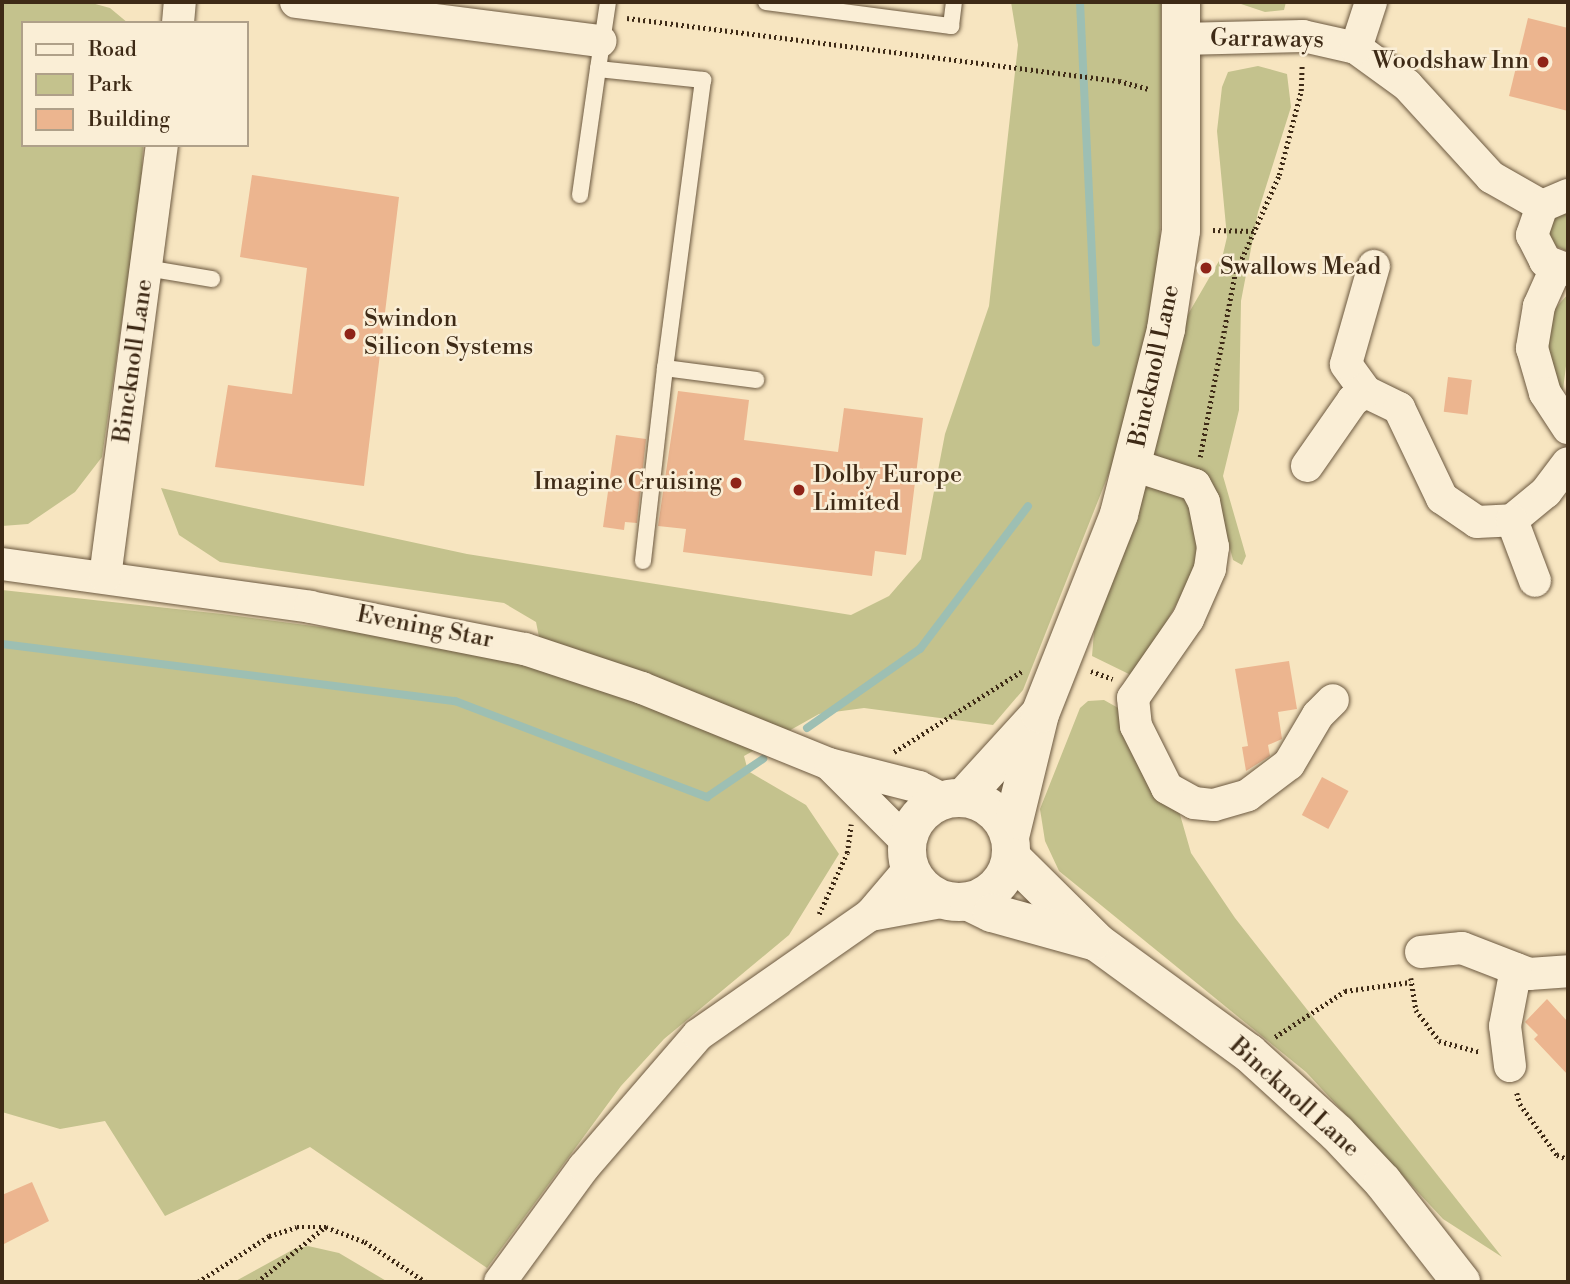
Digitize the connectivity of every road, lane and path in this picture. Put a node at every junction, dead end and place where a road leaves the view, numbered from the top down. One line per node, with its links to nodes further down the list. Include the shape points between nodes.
1 (180, 2): 8 (street)
2 (296, 2): 12 (street)
3 (608, 2): 12 (lane)
4 (766, 2): 5 (lane, via 951,26)
5 (954, 2)
6 (1181, 2): 10 (street, Bincknoll Lane)
7 (1371, 2): 11 (street)
8 (178, 21)
9 (1303, 36): 10 (street, Garraways); 11 (street, Garraways); 17 (path, via 1301,90 1279,175)
10 (1181, 39): 13 (street, Bincknoll Lane)
11 (1356, 48): 16 (street, Garraways, via 1407,85 1491,177)
12 (599, 55): 13 (path, via 624,18 1119,81); 15 (lane); 23 (lane, via 703,80)
13 (1182, 98): 18 (street, Bincknoll Lane)
14 (162, 147): 20 (street, Bincknoll Lane)
15 (580, 195)
16 (1555, 201): 21 (street, Garraways, via 1532,235 1537,252)
17 (1254, 231): 18 (path); 30 (path, via 1235,274)
18 (1181, 232): 28 (street, Bincknoll Lane, via 1167,329)
19 (1374, 267): 25 (street, via 1346,364)
20 (146, 268): 22 (lane); 34 (street, Bincknoll Lane)
21 (1562, 269): 26 (street, Garraways, via 1536,316 1532,348 1545,393)
22 (212, 279)
23 (665, 368): 24 (lane); 32 (lane)
24 (756, 380)
25 (1366, 392): 29 (street, via 1353,400); 31 (street, via 1399,408 1428,475 1442,498 1461,515 1477,522)
26 (1568, 428)
27 (1568, 463): 31 (street, via 1546,492)
28 (1133, 465): 30 (street); 36 (street, Bincknoll Lane)
29 (1307, 466)
30 (1195, 485): 37 (street, via 1211,529 1209,569 1179,635)
31 (1512, 520): 35 (street)
32 (643, 561)
33 (2, 564): 34 (street, Evening Star)
34 (105, 577): 40 (street, Evening Star, via 335,611 524,649 642,688)
35 (1535, 581)
36 (1064, 661): 37 (path); 39 (street, Bincknoll Lane)
37 (1137, 687): 38 (street, via 1131,710 1167,788 1194,803 1214,805 1248,795 1276,778)
38 (1333, 701)
39 (1040, 714): 41 (street, Bincknoll Lane); 42 (street, Bincknoll Lane)
40 (829, 764): 41 (street, Evening Star); 43 (street, Evening Star)
41 (954, 799): 42 (street, via 995,812); 43 (street, via 924,812)
42 (1010, 847): 44 (street, via 995,889); 46 (street, Bincknoll Lane)
43 (909, 855): 44 (street, via 923,888); 45 (street)
44 (957, 901): 45 (street); 46 (street, Bincknoll Lane)
45 (870, 915): 57 (street, via 698,1035 584,1167)
46 (1098, 943): 51 (street, Bincknoll Lane)
47 (1421, 952): 48 (street, via 1462,948)
48 (1516, 969): 49 (street, via 1542,976); 52 (street, via 1505,1026)
49 (1568, 971)
50 (1410, 982): 51 (path, via 1345,991)
51 (1249, 1054): 58 (street, Bincknoll Lane, via 1383,1182)
52 (1510, 1066)
53 (326, 1227): 54 (path, via 297,1227 269,1236); 55 (path); 56 (path, via 365,1242)
54 (198, 1282)
55 (257, 1282)
56 (426, 1282)
57 (500, 1282)
58 (1461, 1282)

